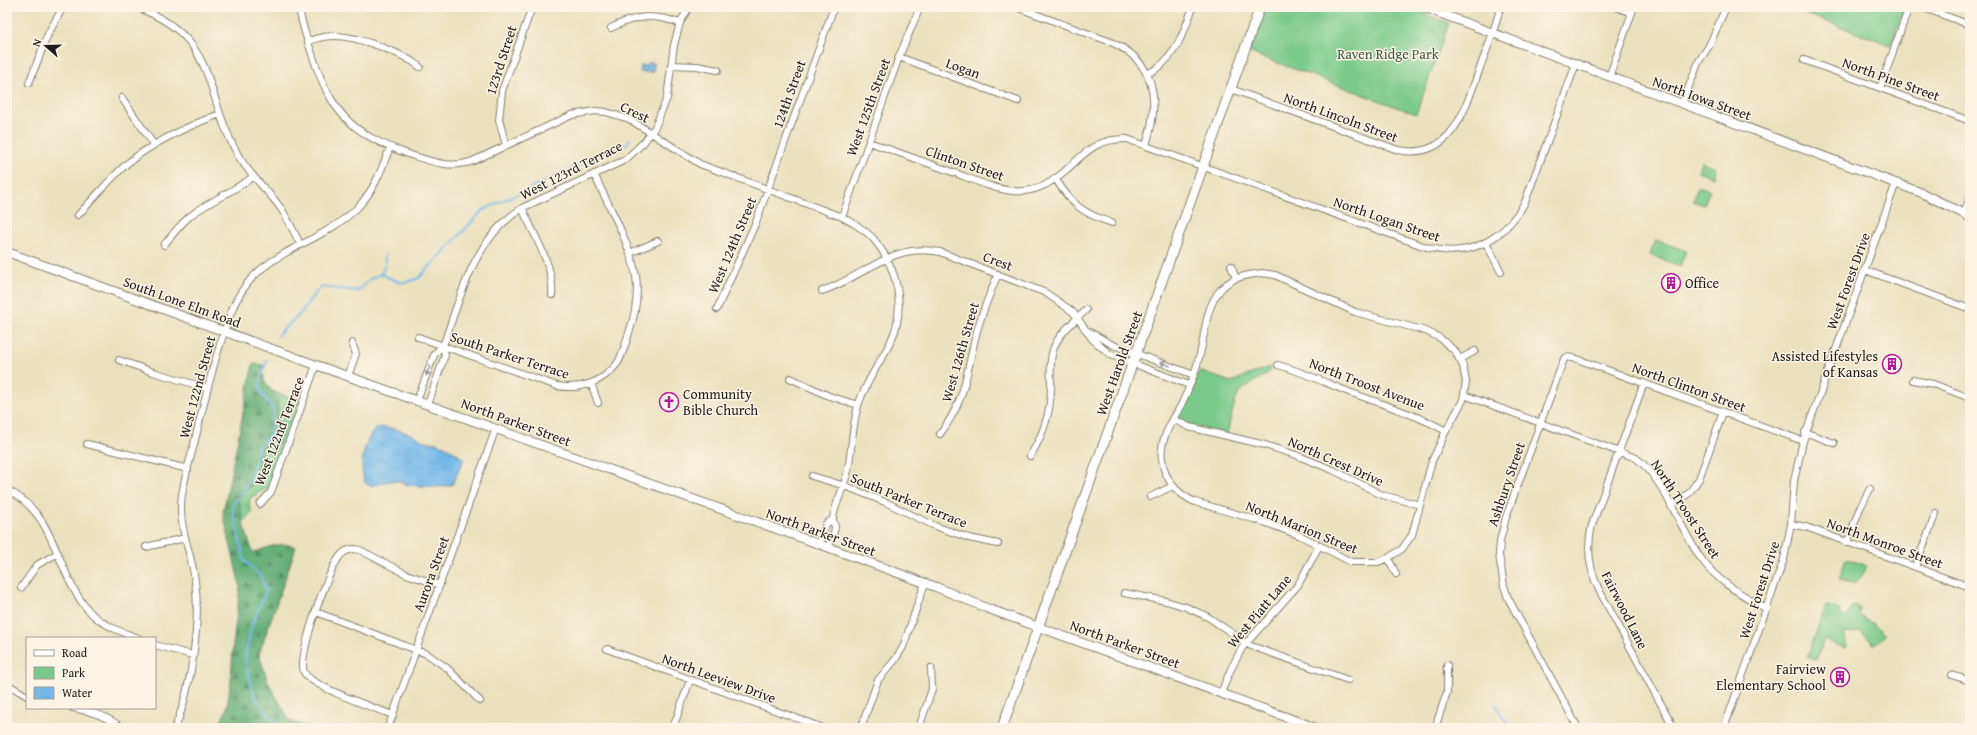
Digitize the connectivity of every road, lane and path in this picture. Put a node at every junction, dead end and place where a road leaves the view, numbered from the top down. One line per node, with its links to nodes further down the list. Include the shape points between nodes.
1 (63, 7): 32 (street, via 48,34)
2 (136, 7): 17 (street)
3 (299, 7): 23 (street, Crest)
4 (532, 7): 44 (street, 123rd Street, via 499,105 499,120)
5 (689, 7): 19 (street, West 123rd Terrace)
6 (834, 7): 51 (street, 124th Street)
7 (920, 7): 24 (street, West 125th Street)
8 (1016, 7): 30 (street, via 1122,46 1134,56)
9 (1193, 7): 30 (street, via 1176,48 1162,65)
10 (1260, 7): 34 (main road, West Harold Street)
11 (1423, 7): 22 (street, North Iowa Street)
12 (1500, 7): 22 (street, North Lincoln Street)
13 (1616, 7): 18 (street)
14 (1726, 7): 37 (street, via 1710,46 1699,61)
15 (1909, 7): 33 (street)
16 (1922, 7): 20 (street)
17 (146, 9): 38 (street, via 170,24 192,45 205,66)
18 (1633, 10): 31 (street)
19 (680, 23): 21 (street, via 653,16 631,19); 27 (street, West 123rd Terrace)
20 (1970, 25)
21 (611, 28)
22 (1493, 33): 26 (street, North Iowa Street); 34 (street, North Lincoln Street, via 1459,123 1444,140 1423,150 1408,152 1392,149)
23 (308, 41): 28 (street, via 330,36 351,38 397,54); 45 (street, Crest, via 322,84 332,102 349,123)
24 (899, 57): 36 (street, Logan); 41 (street, West 125th Street)
25 (1804, 60): 33 (street, North Pine Street)
26 (1576, 64): 31 (street, North Iowa Street); 59 (street, North Logan Street, via 1525,202 1507,228)
27 (671, 65): 29 (street); 40 (street, West 123rd Terrace, via 667,98 660,117)
28 (420, 67)
29 (718, 70)
30 (1147, 74): 43 (street, via 1153,91 1154,110)
31 (1609, 77): 37 (street, North Iowa Street)
32 (29, 83)
33 (1880, 88): 39 (street, North Pine Street)
34 (1231, 89): 46 (main road, West Harold Street)
35 (122, 98): 42 (street)
36 (1018, 101)
37 (1682, 104): 50 (street, North Iowa Street)
38 (220, 114): 42 (street); 48 (street, via 238,156)
39 (1970, 121)
40 (650, 133): 44 (street, Crest, via 628,119 595,111 572,115); 47 (street, West 123rd Terrace, via 625,160); 51 (street, Crest, via 700,164)
41 (869, 142): 49 (street, Clinton Street, via 1003,190 1025,191 1038,188); 56 (street, West 125th Street)
42 (154, 144): 54 (street, via 128,163)
43 (1146, 144): 46 (street, Clinton Street); 49 (street, Clinton Street, via 1127,139 1099,144 1087,150)
44 (506, 145): 45 (street, Crest, via 473,161 454,165 426,160)
45 (390, 147): 60 (street, West 122nd Street, via 375,184 362,203 337,224)
46 (1204, 166): 59 (street, North Logan Street, via 1431,249 1460,250); 82 (main road, West Harold Street)
47 (594, 174): 53 (street, West 123rd Terrace); 63 (street, South Parker Terrace)
48 (253, 177): 60 (street, via 280,207); 61 (street, via 194,214 181,224)
49 (1055, 178): 57 (street, via 1082,211)
50 (1896, 183): 55 (street, North Iowa Street); 66 (street, West Forest Drive)
51 (768, 189): 56 (street, Crest); 72 (street, West 124th Street, via 746,246)
52 (1970, 197): 55 (street)
53 (522, 208): 71 (street, via 549,270 553,286); 80 (street, West 123rd Terrace, via 482,247)
54 (78, 215)
55 (1967, 215)
56 (842, 217): 64 (street, Crest, via 876,241)
57 (1112, 223)
58 (658, 241): 63 (street)
59 (1486, 242): 67 (street)
60 (300, 244): 77 (street, West 122nd Street, via 267,263 247,283 232,308)
61 (164, 245)
62 (7, 252): 77 (street, South Lone Elm Road)
63 (630, 253): 93 (street, South Parker Terrace, via 636,277 637,297 632,324 618,363 608,373)
64 (887, 258): 68 (street, Crest, via 907,251 926,249); 70 (street, Crest); 102 (street, Crest, via 897,285 899,302 896,326)
65 (1231, 266): 69 (street)
66 (1865, 270): 73 (street); 108 (street, West Forest Drive)
67 (1501, 272)
68 (998, 274): 75 (street, Crest, via 1046,293 1073,312); 109 (street, West 126th Street, via 977,331 963,394)
69 (1236, 278): 84 (street, via 1262,273 1275,275 1355,312 1434,334 1446,342); 89 (street, via 1226,284 1211,304)
70 (822, 291)
71 (552, 295)
72 (717, 309)
73 (1970, 309)
74 (1086, 310): 75 (street)
75 (1078, 319): 76 (street, Crest); 114 (street, via 1054,346 1048,418 1039,442)
76 (1087, 331): 82 (street, Crest); 87 (street, Crest, via 1100,347)
77 (224, 332): 86 (street, South Lone Elm Road); 96 (street, West 122nd Street)
78 (418, 337): 80 (street, South Parker Terrace)
79 (352, 343): 90 (street, via 356,354)
80 (444, 346): 93 (street, South Parker Terrace, via 557,386 569,388); 99 (street, West 123rd Terrace, one-way to 99, via 435,353); 101 (street, West 123rd Terrace, via 445,355)
81 (1475, 351): 84 (street)
82 (1137, 354): 87 (main road, West Harold Street); 89 (street, one-way to 82)
83 (1567, 357): 94 (street, North Clinton Street); 105 (street, Ashbury Street, via 1561,364)
84 (1460, 359): 97 (street, via 1465,374)
85 (119, 360): 96 (street)
86 (316, 365): 90 (street, South Lone Elm Road); 122 (street, West 122nd Terrace, via 271,492)
87 (1133, 365): 95 (street); 146 (main road, West Harold Street)
88 (1278, 365): 107 (street, North Troost Avenue, via 1417,416)
89 (1194, 375): 95 (street)
90 (348, 376): 99 (street, North Parker Street)
91 (790, 378): 102 (street, via 829,396)
92 (1913, 380): 98 (street, via 1933,384)
93 (591, 383): 100 (street)
94 (1644, 383): 103 (street, North Clinton Street); 113 (street, Fairwood Lane)
95 (1190, 385): 104 (street)
96 (207, 388): 115 (street, West 122nd Street)
97 (1464, 395): 105 (street, North Troost Street); 107 (street)
98 (1970, 398)
99 (417, 400): 101 (street, North Parker Street)
100 (598, 403)
101 (428, 404): 106 (street, North Parker Street)
102 (858, 405): 117 (street, Crest)
103 (1723, 412): 110 (street, North Clinton Street); 124 (street, via 1698,479 1689,493)
104 (1173, 419): 118 (street, via 1161,451 1164,469); 123 (street, North Crest Drive, via 1190,427 1296,455 1333,470 1382,495)
105 (1540, 422): 113 (street, North Troost Street); 175 (street, Ashbury Street, via 1503,526 1499,555 1500,570 1508,598)
106 (496, 428): 130 (street, North Parker Street); 140 (street, Aurora Street)
107 (1446, 431): 123 (street, via 1430,468)
108 (1806, 432): 110 (street, West Forest Drive); 111 (street)
109 (940, 434)
110 (1803, 441): 127 (street, West Forest Drive, via 1794,481)
111 (1834, 443)
112 (87, 444): 115 (street)
113 (1619, 451): 124 (street, North Troost Street, via 1636,458 1650,471); 176 (street, Fairwood Lane, via 1590,532 1590,564 1599,590)
114 (1030, 456)
115 (188, 469): 128 (street, West 122nd Street, via 181,507)
116 (812, 476): 117 (street, South Parker Terrace)
117 (845, 486): 126 (street, Crest); 131 (street, South Parker Terrace, via 886,502 935,526 969,538)
118 (1172, 486): 121 (street); 132 (street, North Marion Street, via 1195,502 1264,522)
119 (1870, 489): 129 (street)
120 (7, 490): 135 (street, via 34,509)
121 (1150, 497)
122 (260, 504)
123 (1420, 505): 136 (street, via 1416,525 1409,540 1398,553)
124 (1671, 506): 144 (street, North Troost Street, via 1702,560 1714,574 1729,587)
125 (1936, 513): 137 (street)
126 (833, 519): 130 (street, via 826,524); 134 (street, via 835,527)
127 (1791, 524): 129 (street, North Monroe Street); 144 (street, West Forest Drive, via 1784,559)
128 (185, 538): 133 (street); 152 (street, West 122nd Street, via 191,557 197,597)
129 (1847, 543): 137 (street, North Monroe Street)
130 (819, 544): 134 (street, North Parker Street)
131 (998, 544)
132 (1319, 546): 136 (street, North Marion Street, via 1356,563 1378,562); 148 (street, West Piatt Lane, via 1298,585)
133 (146, 547)
134 (828, 548): 139 (street, North Parker Street)
135 (58, 553): 142 (street, via 37,565); 147 (street, via 78,596 89,610 107,625)
136 (1388, 558): 138 (street)
137 (1915, 567): 141 (street, North Monroe Street)
138 (1396, 574)
139 (925, 583): 146 (street, North Parker Street); 170 (street, via 903,646 878,680)
140 (440, 585): 145 (street, via 406,574 360,550 349,549 337,560); 151 (street, Aurora Street)
141 (1970, 587)
142 (21, 588)
143 (1124, 593): 148 (street, via 1172,602 1194,610)
144 (1767, 609): 177 (street, West Forest Drive)
145 (316, 612): 151 (street); 164 (street, via 302,660 308,677 324,687)
146 (1039, 627): 160 (street, North Parker Street); 172 (main road, West Harold Street)
147 (136, 637)
148 (1246, 643): 157 (street); 160 (street, West Piatt Lane, via 1237,656)
149 (156, 645): 152 (street)
150 (607, 649): 156 (street, North Leeview Drive)
151 (416, 650): 162 (street, via 436,659); 164 (street, Aurora Street)
152 (192, 655): 166 (street, West 122nd Street, via 188,692)
153 (1447, 665): 174 (street, via 1448,689)
154 (931, 668): 171 (street, via 932,689)
155 (1952, 675): 158 (street)
156 (690, 680): 168 (street); 169 (street, North Leeview Drive)
157 (1348, 680)
158 (1970, 681)
159 (7, 684): 161 (street)
160 (1221, 693): 173 (street, North Parker Street)
161 (26, 695)
162 (480, 701)
163 (78, 709): 165 (street, via 96,713)
164 (393, 715): 167 (street, Aurora Street)
165 (122, 728)
166 (175, 728)
167 (388, 728)
168 (673, 728)
169 (823, 728)
170 (861, 728)
171 (918, 728)
172 (1002, 728)
173 (1316, 728)
174 (1435, 728)
175 (1578, 728)
176 (1674, 728)
177 (1724, 728)

